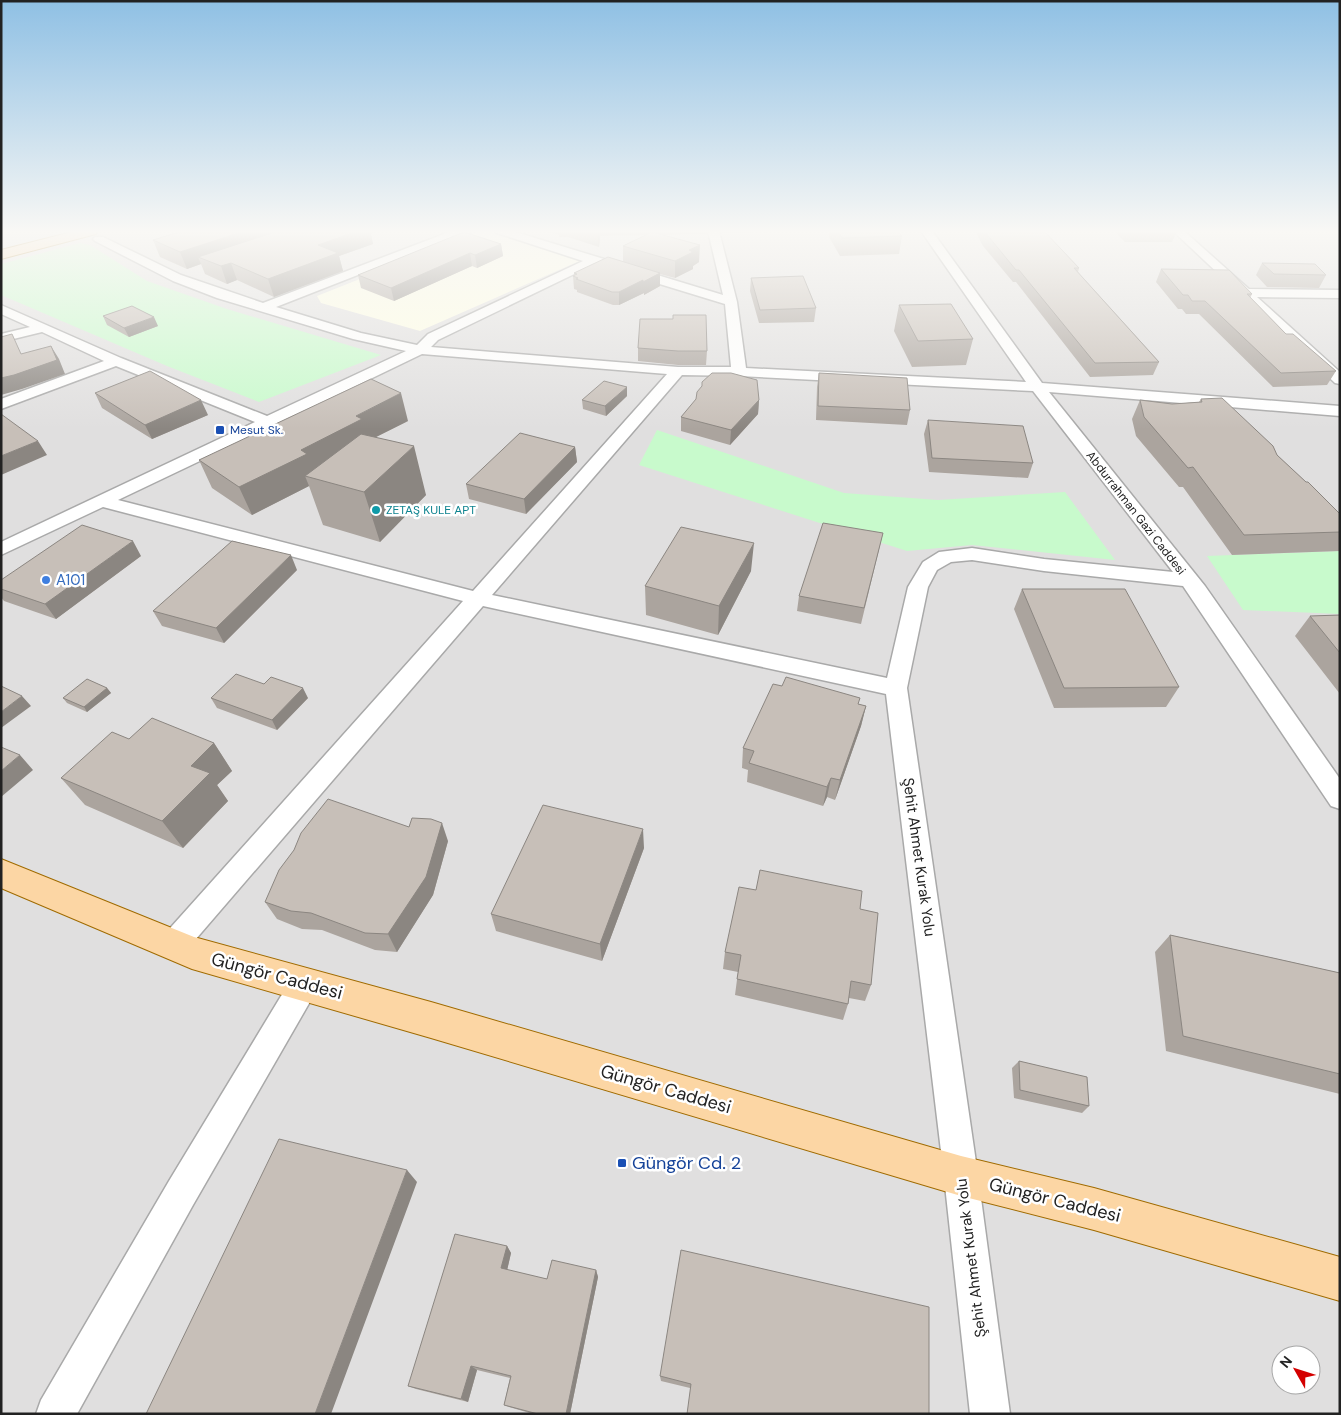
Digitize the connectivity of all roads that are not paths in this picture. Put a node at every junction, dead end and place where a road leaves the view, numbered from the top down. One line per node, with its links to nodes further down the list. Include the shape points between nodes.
1 (231, 297): 9 (street)
2 (290, 297): 9 (street)
3 (518, 297): 13 (street, via 433,338)
4 (715, 297): 8 (street)
5 (730, 297): 8 (street)
6 (974, 297): 18 (street, Abdurrahman Gazi Caddesi)
7 (1250, 297): 17 (street)
8 (731, 302): 16 (street)
9 (262, 308): 13 (street)
10 (1, 310): 11 (street)
11 (43, 328): 12 (street); 14 (street)
12 (1, 338)
13 (420, 350): 15 (street); 21 (street)
14 (116, 361): 19 (street); 21 (street)
15 (678, 371): 16 (street); 25 (street)
16 (739, 372): 18 (street)
17 (1340, 380)
18 (1037, 387): 20 (street); 24 (street, Abdurrahman Gazi Caddesi)
19 (1, 402)
20 (1340, 411)
21 (270, 423): 22 (street)
22 (103, 502): 23 (street); 25 (street)
23 (1, 549)
24 (1189, 580): 26 (street, Şehit Ahmet Kurak Yolu, via 972,554 946,556 930,566 918,587); 27 (street, Abdurrahman Gazi Caddesi)
25 (479, 599): 26 (street); 29 (street)
26 (896, 688): 31 (street, Şehit Ahmet Kurak Yolu)
27 (1340, 799)
28 (1, 873): 29 (main road, Güngör Caddesi)
29 (173, 945): 30 (main road, Güngör Caddesi)
30 (305, 983): 31 (main road, Güngör Caddesi); 33 (street)
31 (961, 1176): 32 (main road, Güngör Caddesi, via 1094,1209); 34 (street, Şehit Ahmet Kurak Yolu)
32 (1340, 1279)
33 (55, 1414)
34 (990, 1414)

